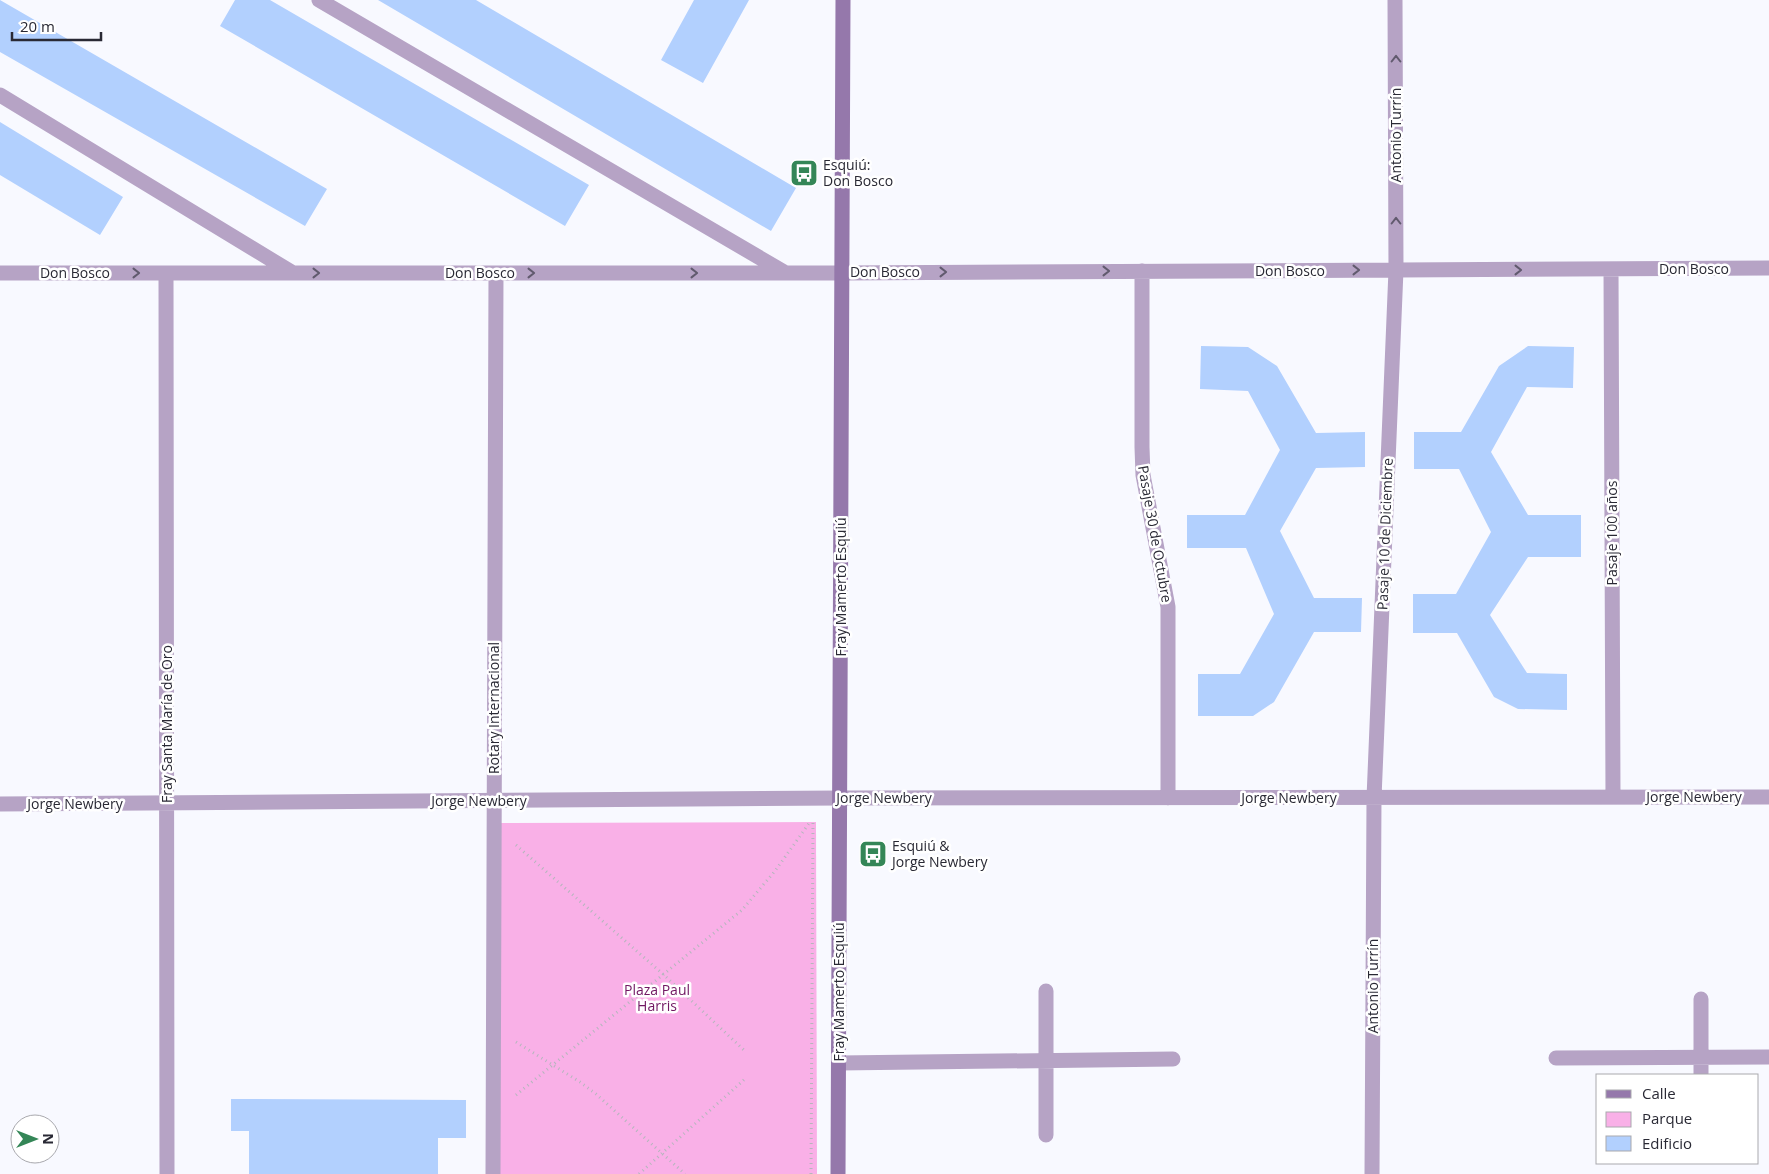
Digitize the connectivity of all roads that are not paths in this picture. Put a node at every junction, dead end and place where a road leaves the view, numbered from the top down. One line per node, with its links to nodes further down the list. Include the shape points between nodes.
1 (319, 0): 9 (street)
2 (843, 0): 10 (street, Fray Mamerto Esquiú)
3 (1395, 0): 7 (street, Antonio Turrín, one-way to 3)
4 (0, 95): 13 (street)
5 (1769, 268): 6 (street, Don Bosco)
6 (1611, 269): 7 (street, Don Bosco, one-way to 6); 15 (street, Pasaje 100 años)
7 (1396, 270): 8 (street, Don Bosco, one-way to 7); 19 (street, Pasaje 10 de Diciembre)
8 (1142, 271): 10 (street, Don Bosco, one-way to 8); 18 (street, Pasaje 30 de Octubre, via 1143,476 1168,607)
9 (785, 272): 10 (street, Don Bosco); 14 (street, Don Bosco, one-way to 9)
10 (842, 272): 17 (street, Fray Mamerto Esquiú)
11 (0, 273): 12 (street, Don Bosco, one-way to 12)
12 (166, 273): 13 (street, Don Bosco); 21 (street, Fray Santa María de Oro)
13 (293, 273): 14 (street, Don Bosco, one-way to 14)
14 (496, 273): 20 (street, Rotary Internacional)
15 (1613, 797): 16 (street, Jorge Newbery); 19 (street, Jorge Newbery)
16 (1769, 797)
17 (840, 798): 18 (street, Jorge Newbery); 20 (street, Jorge Newbery); 30 (street, Fray Mamerto Esquiú)
18 (1168, 798): 19 (street, Jorge Newbery)
19 (1374, 798): 36 (street, Antonio Turrín)
20 (494, 801): 21 (street, Jorge Newbery); 34 (street, Rotary Internacional)
21 (167, 803): 22 (street, Jorge Newbery); 33 (street, Fray Santa María de Oro)
22 (0, 804)
23 (1046, 990): 29 (street)
24 (1701, 999): 25 (street)
25 (1701, 1057): 26 (street); 27 (street); 31 (street)
26 (1769, 1057)
27 (1556, 1058)
28 (1173, 1059): 29 (street)
29 (1047, 1061): 30 (street); 32 (street)
30 (839, 1063): 35 (street, Fray Mamerto Esquiú)
31 (1701, 1074)
32 (1046, 1135)
33 (167, 1174)
34 (493, 1174)
35 (838, 1174)
36 (1372, 1174)

